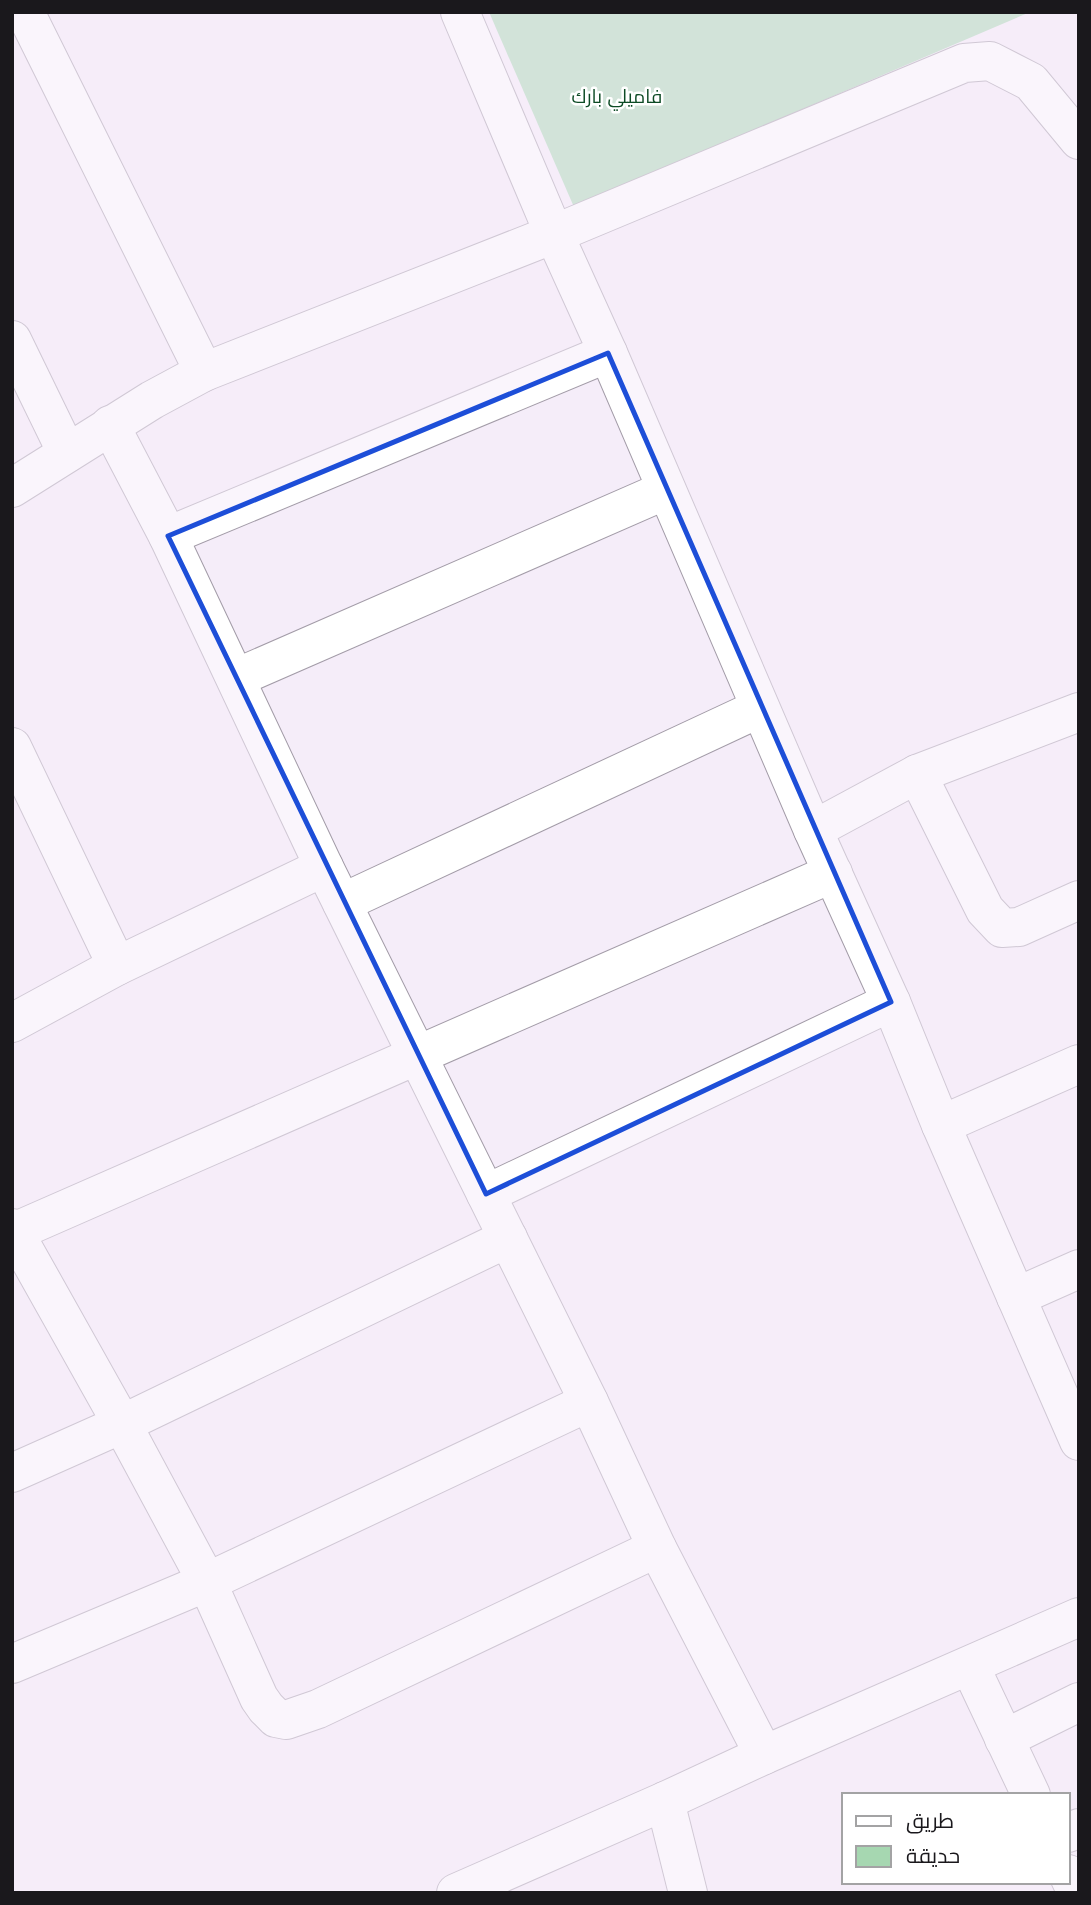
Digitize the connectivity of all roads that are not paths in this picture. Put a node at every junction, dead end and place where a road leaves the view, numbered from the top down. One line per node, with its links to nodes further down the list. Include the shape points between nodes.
1 (25, 12): 7 (street)
2 (460, 12): 4 (street)
3 (1079, 140): 4 (street, via 1031,82 990,61 964,63)
4 (554, 234): 6 (street); 7 (street)
5 (12, 340): 9 (street)
6 (608, 353): 11 (street); 12 (street)
7 (204, 372): 8 (street)
8 (110, 425): 9 (street); 12 (street)
9 (67, 453): 10 (street)
10 (12, 488)
11 (666, 490): 13 (street); 14 (street)
12 (168, 536): 13 (street)
13 (236, 678): 19 (street)
14 (760, 708): 18 (street); 22 (street)
15 (1077, 720): 17 (street)
16 (12, 747): 23 (street)
17 (917, 774): 18 (street); 21 (street, via 985,909 1002,928 1019,927)
18 (813, 830): 20 (street)
19 (324, 867): 22 (street); 23 (street)
20 (833, 873): 24 (street); 26 (street)
21 (1079, 900)
22 (342, 903): 26 (street)
23 (117, 966): 25 (street)
24 (891, 1002): 28 (street); 29 (street)
25 (12, 1023)
26 (418, 1054): 29 (street); 30 (street)
27 (1079, 1064): 28 (street)
28 (941, 1125): 33 (street)
29 (486, 1194): 31 (street)
30 (13, 1230): 35 (street)
31 (508, 1238): 34 (street); 35 (street)
32 (1079, 1269): 33 (street)
33 (1016, 1297): 36 (street)
34 (589, 1402): 38 (street); 39 (street)
35 (121, 1424): 37 (street); 39 (street)
36 (1079, 1441)
37 (12, 1473)
38 (657, 1548): 39 (street, via 286,1720 276,1718 259,1698); 45 (street)
39 (206, 1582): 41 (street)
40 (1079, 1617): 42 (street)
41 (12, 1664)
42 (970, 1666): 44 (street); 45 (street)
43 (1079, 1702): 44 (street)
44 (1004, 1739): 46 (street)
45 (764, 1755): 47 (street)
46 (1030, 1793)
47 (665, 1801): 48 (street); 49 (street)
48 (456, 1893)
49 (688, 1893)

